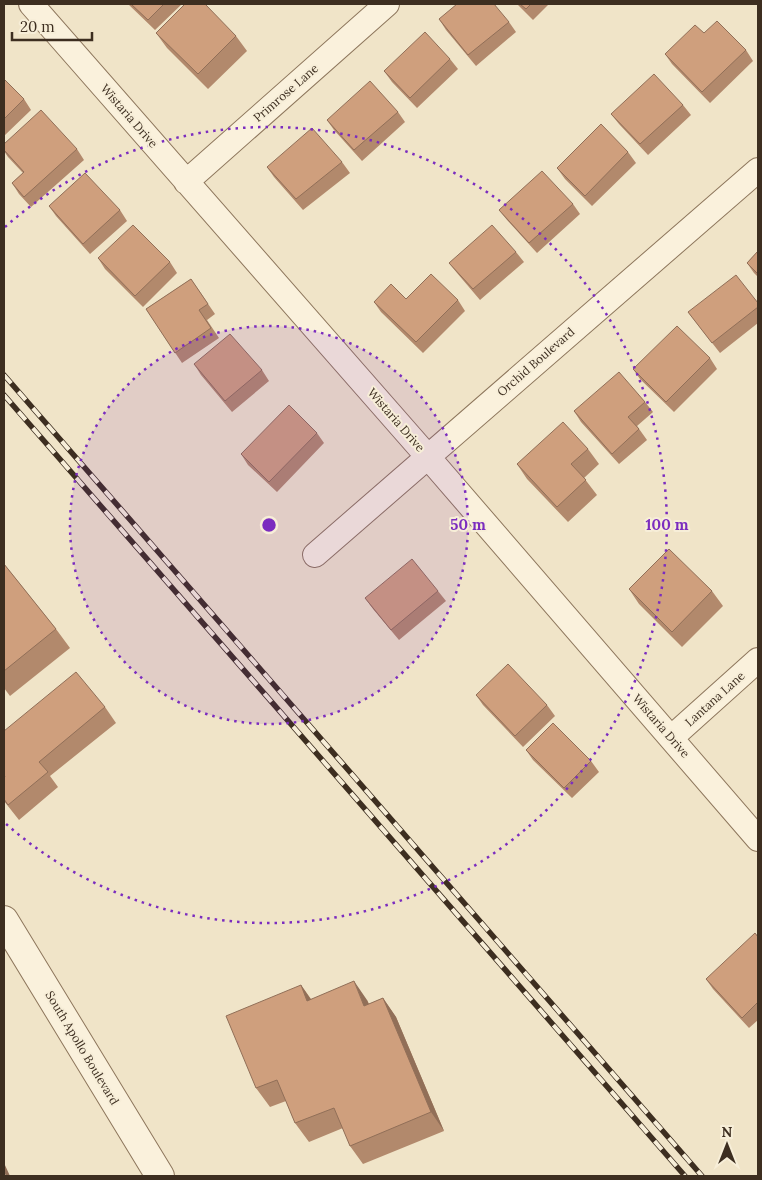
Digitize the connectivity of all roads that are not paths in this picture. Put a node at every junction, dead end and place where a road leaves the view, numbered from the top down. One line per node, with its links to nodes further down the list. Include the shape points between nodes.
1 (31, 4): 4 (street, Wistaria Drive)
2 (387, 4): 4 (street, Primrose Lane)
3 (758, 170): 5 (street, Orchid Boulevard)
4 (186, 182): 5 (street, Wistaria Drive)
5 (428, 456): 6 (street, Orchid Boulevard); 8 (street, Wistaria Drive)
6 (315, 555)
7 (758, 660): 8 (street, Lantana Lane)
8 (671, 738): 9 (street, Wistaria Drive)
9 (758, 839)
10 (4, 920): 11 (street, South Apollo Boulevard)
11 (160, 1176)

